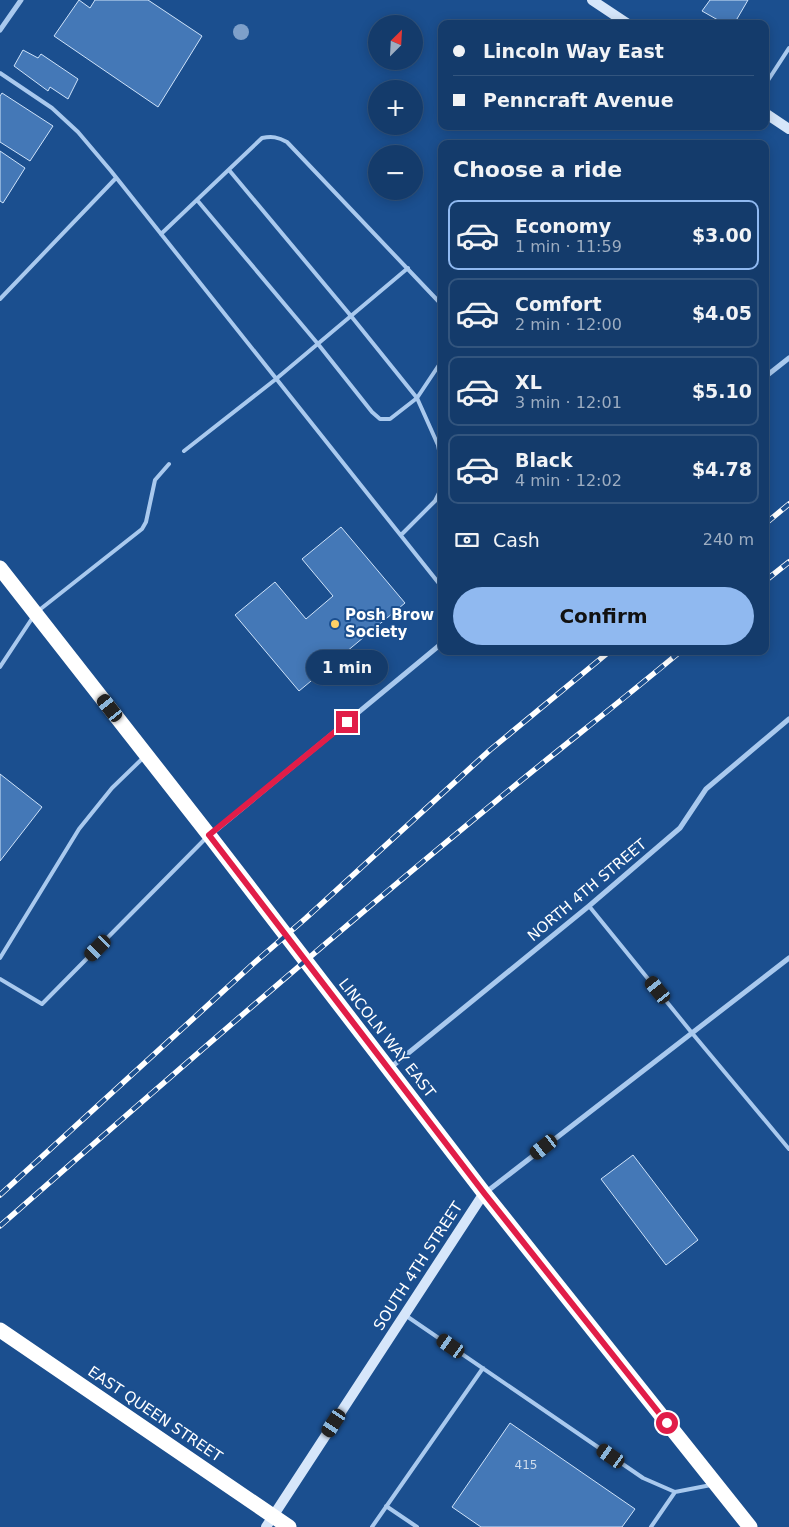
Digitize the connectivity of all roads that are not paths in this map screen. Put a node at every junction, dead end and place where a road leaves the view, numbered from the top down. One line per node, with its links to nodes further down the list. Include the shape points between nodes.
1 (20, 0): 4 (street)
2 (592, 0): 3 (street)
3 (622, 20)
4 (0, 30)
5 (789, 48): 7 (lane)
6 (0, 73): 11 (lane, via 52,108 78,132)
7 (769, 79)
8 (769, 116): 9 (street)
9 (789, 129)
10 (229, 170): 12 (lane); 14 (lane, via 262,138 272,136 287,142); 17 (lane)
11 (116, 178): 13 (lane); 15 (lane)
12 (198, 200): 13 (lane); 18 (lane)
13 (161, 234): 22 (lane)
14 (408, 268): 16 (lane); 17 (lane)
15 (0, 299)
16 (438, 301)
17 (351, 316): 18 (lane); 23 (lane)
18 (318, 344): 22 (lane); 23 (lane, via 380,419 390,419)
19 (789, 358): 21 (street)
20 (438, 366): 23 (lane)
21 (769, 374)
22 (276, 379): 25 (lane); 28 (lane)
23 (417, 398): 24 (lane)
24 (438, 444)
25 (184, 451)
26 (169, 464): 31 (lane, via 155,480 142,529)
27 (438, 495): 28 (lane)
28 (401, 535): 30 (lane)
29 (0, 568): 31 (highway, LINCOLN WAY EAST)
30 (438, 582)
31 (36, 613): 33 (lane); 35 (highway, LINCOLN WAY EAST)
32 (438, 646): 36 (street)
33 (0, 667)
34 (789, 719): 37 (street, NORTH 4TH STREET, via 706,789 680,828)
35 (146, 755): 36 (highway, LINCOLN WAY EAST); 38 (lane, via 112,788 80,828)
36 (209, 835): 40 (lane, via 42,1004); 42 (highway, LINCOLN WAY EAST)
37 (589, 906): 41 (lane); 42 (street, NORTH 4TH STREET)
38 (0, 958)
39 (789, 958): 41 (street, SOUTH 4TH STREET)
40 (0, 979)
41 (692, 1033): 43 (lane); 44 (street, SOUTH 4TH STREET)
42 (389, 1069): 44 (highway, LINCOLN WAY EAST)
43 (789, 1149)
44 (484, 1193): 45 (street, SOUTH 4TH STREET); 48 (highway, LINCOLN WAY EAST)
45 (404, 1314): 47 (lane); 51 (street, SOUTH 4TH STREET)
46 (0, 1330): 51 (highway, EAST QUEEN STREET)
47 (483, 1368): 49 (lane, via 643,1478); 50 (lane)
48 (716, 1484): 49 (lane); 56 (highway, LINCOLN WAY EAST)
49 (675, 1492): 55 (lane)
50 (386, 1506): 53 (lane); 54 (lane)
51 (269, 1521): 52 (highway, EAST QUEEN STREET)
52 (290, 1527)
53 (372, 1527)
54 (417, 1527)
55 (651, 1527)
56 (750, 1527)

